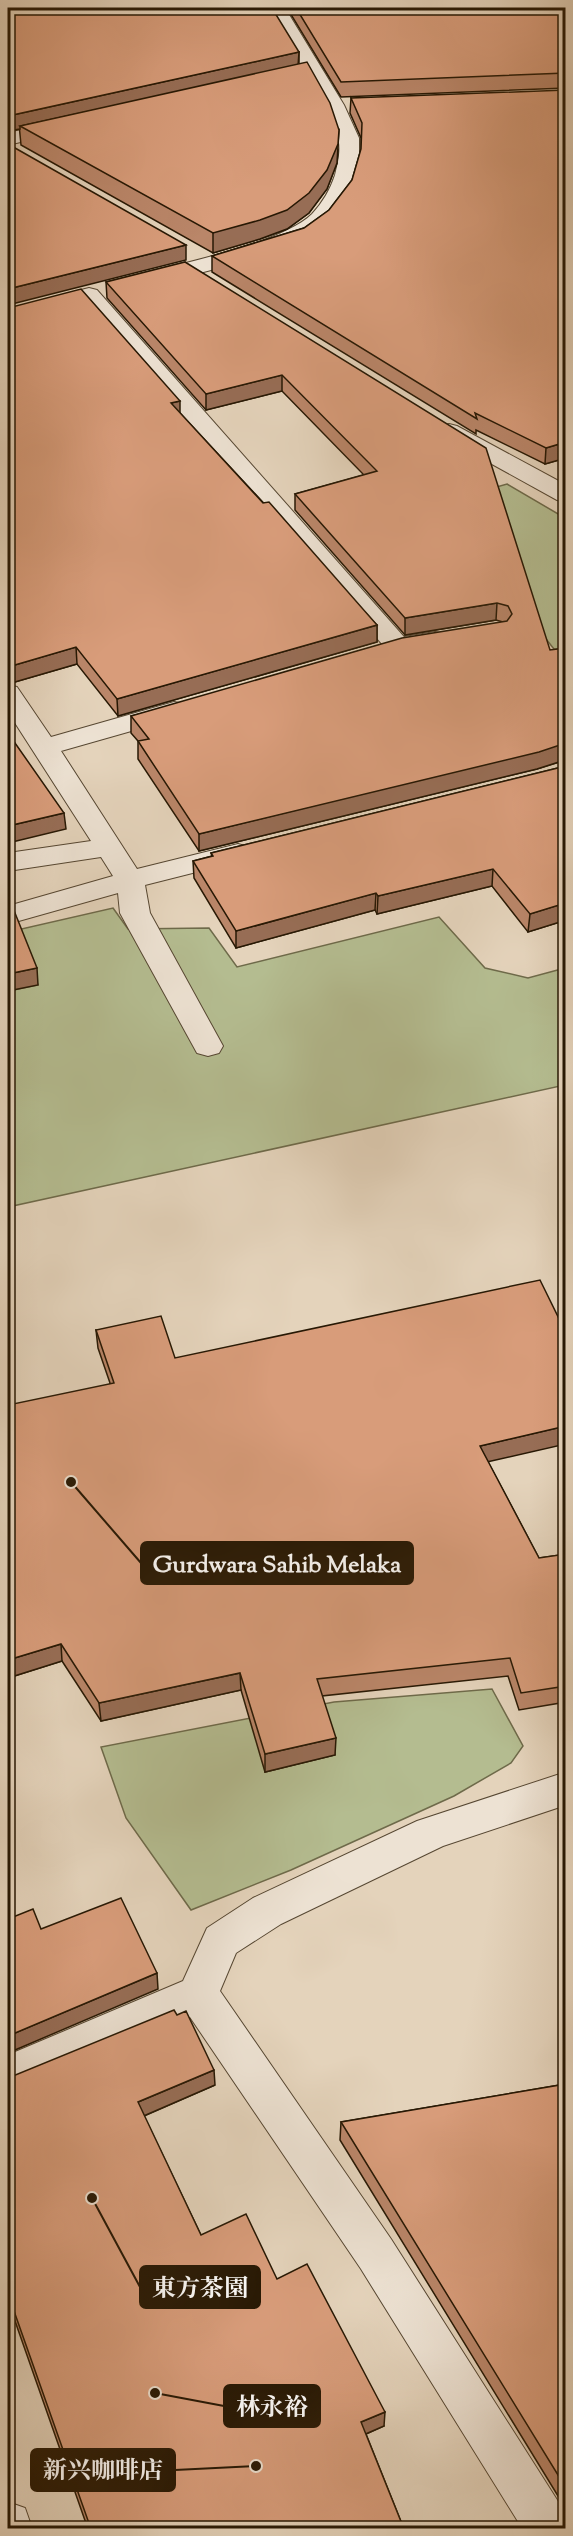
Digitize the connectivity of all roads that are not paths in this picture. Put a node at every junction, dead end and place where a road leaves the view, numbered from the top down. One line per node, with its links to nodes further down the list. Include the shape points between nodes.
1 (276, 8): 2 (street)
2 (314, 71): 3 (street); 5 (street)
3 (291, 76)
4 (358, 104): 5 (street)
5 (334, 105): 10 (street, via 349,138 349,164 339,194 319,219 295,236)
6 (87, 122): 7 (street)
7 (8, 139)
8 (8, 148): 9 (street)
9 (28, 159)
10 (196, 260): 11 (street); 12 (street)
11 (133, 283)
12 (218, 286)
13 (89, 295): 16 (street, via 386,650)
14 (426, 416): 15 (street)
15 (566, 495)
16 (452, 637)
17 (8, 693): 19 (street)
18 (193, 705): 19 (street)
19 (45, 747): 21 (street)
20 (269, 845): 23 (street)
21 (109, 847): 22 (street); 23 (street)
22 (8, 862)
23 (130, 879): 24 (street); 25 (street, via 135,913)
24 (8, 915)
25 (208, 1046)
26 (566, 1788): 27 (street, via 431,1833 267,1911 221,1941)
27 (198, 1994): 28 (street); 29 (street, via 376,2254)
28 (8, 2076)
29 (548, 2529)

